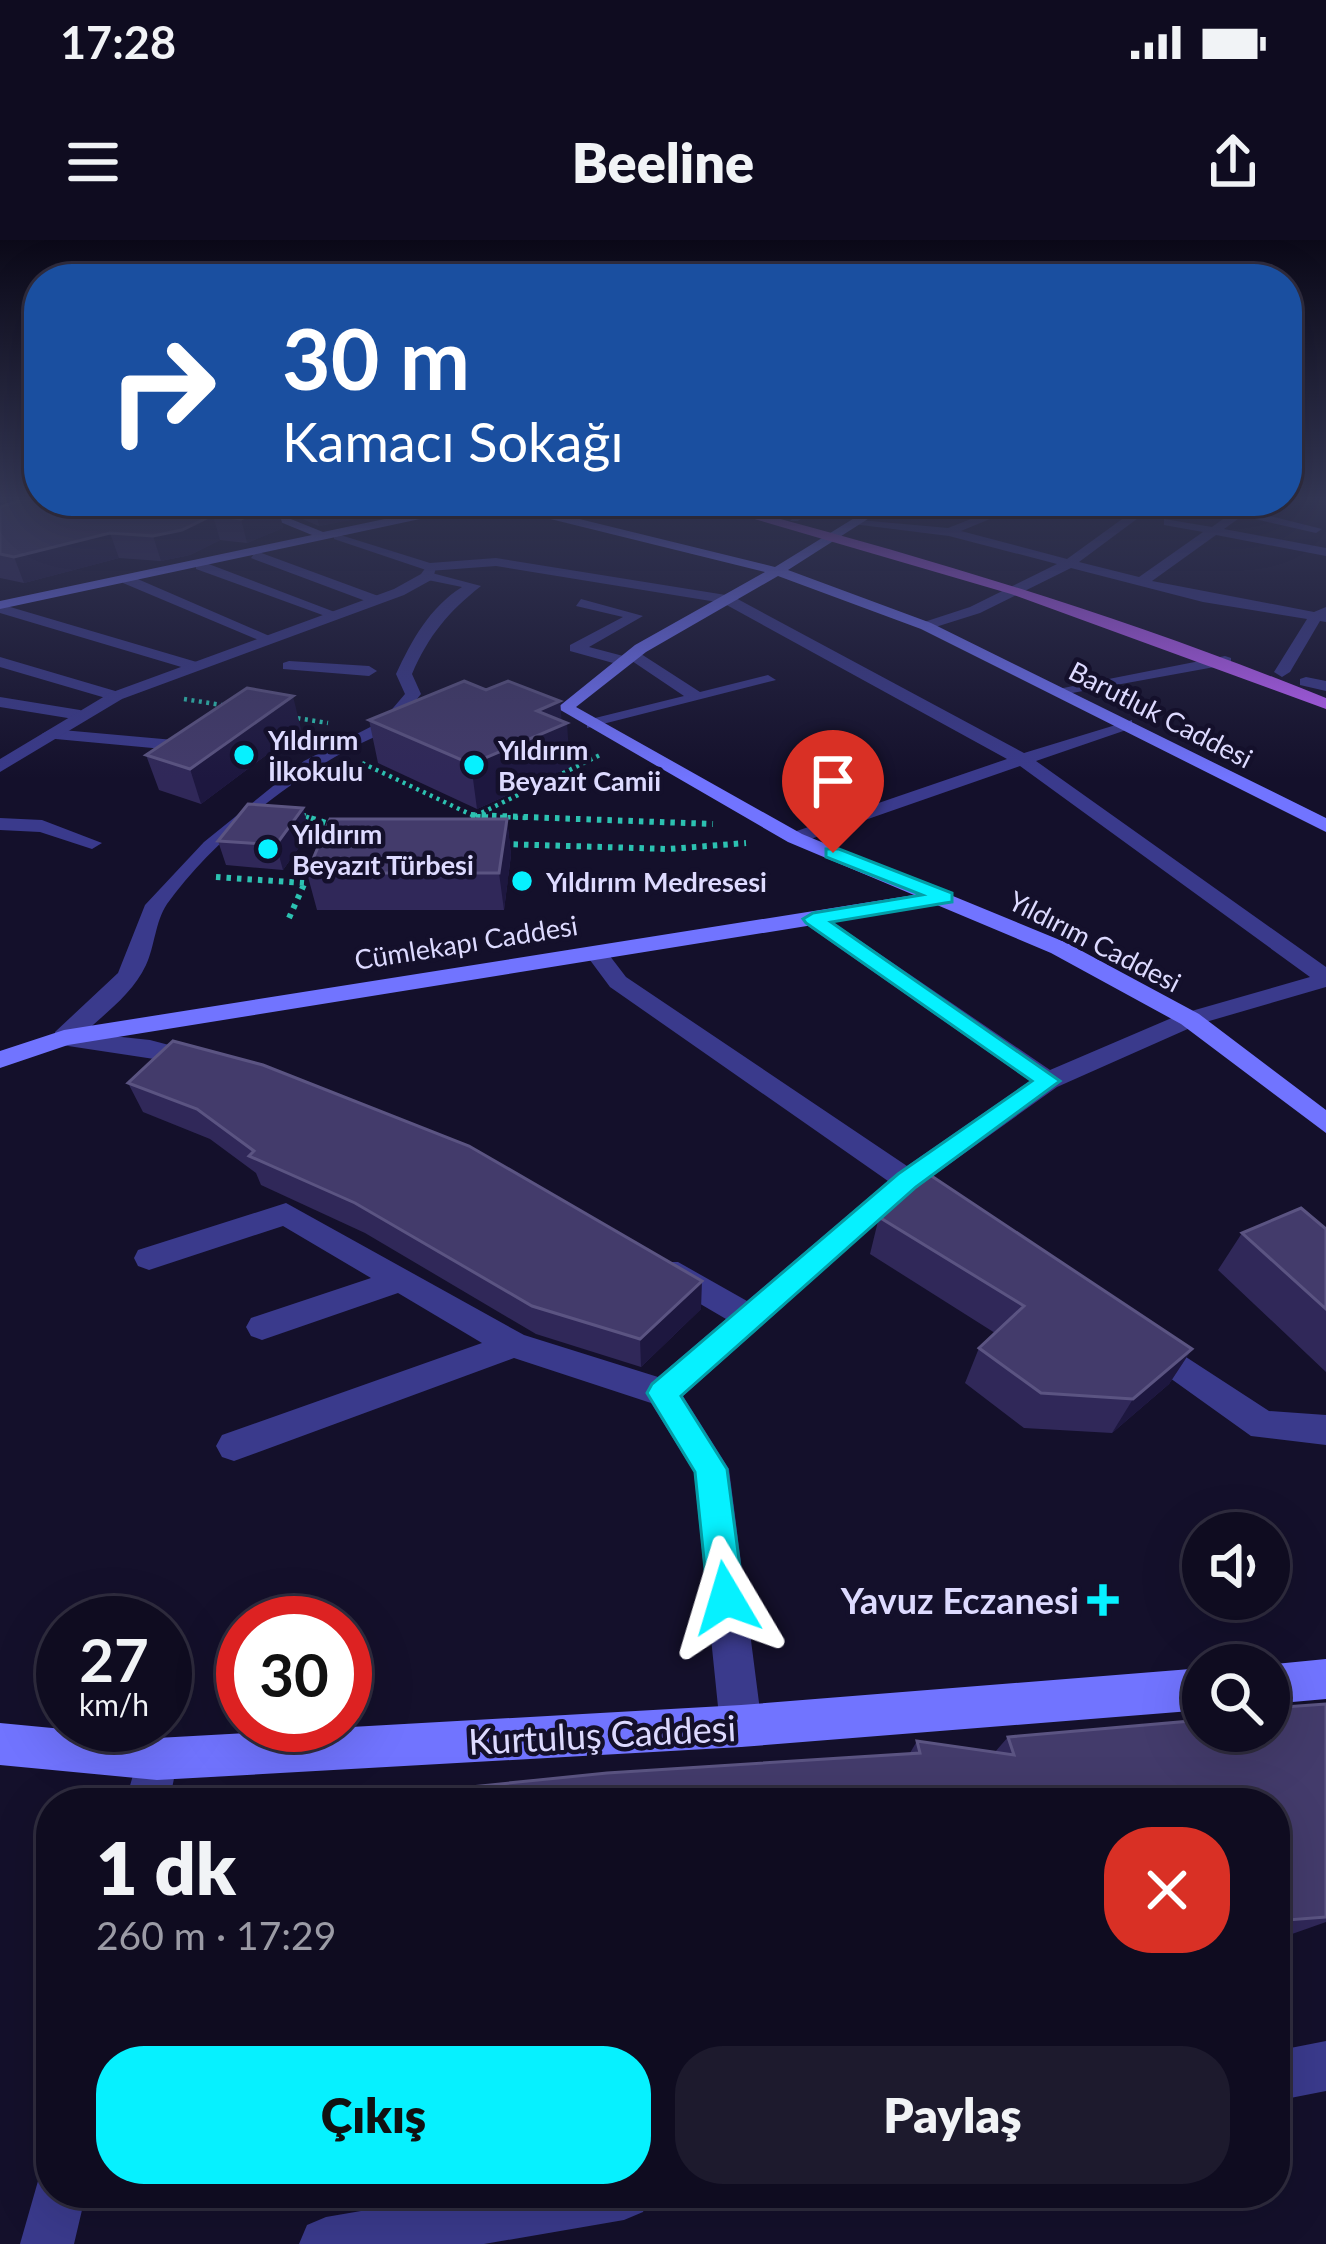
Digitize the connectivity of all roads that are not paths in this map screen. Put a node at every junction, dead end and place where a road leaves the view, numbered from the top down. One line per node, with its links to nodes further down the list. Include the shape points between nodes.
1 (69, 593): 17 (main road)
2 (158, 593): 21 (street)
3 (273, 593): 18 (street)
4 (356, 593): 15 (street)
5 (389, 593): 15 (street)
6 (459, 593): 41 (street, via 432,619 404,674 413,694)
7 (687, 593): 14 (street)
8 (740, 593): 14 (main road)
9 (836, 593): 20 (main road, Barutluk Caddesi)
10 (1007, 593): 20 (street)
11 (1041, 593): 23 (main road)
12 (1043, 593): 28 (main road)
13 (1193, 593): 19 (street)
14 (727, 599): 22 (main road); 44 (street)
15 (376, 600): 18 (street)
16 (581, 603): 22 (street, via 636,616 575,648)
17 (0, 607): 26 (street)
18 (332, 614): 21 (street)
19 (1322, 615): 28 (street)
20 (926, 626): 32 (main road, Barutluk Caddesi)
21 (266, 638): 26 (street)
22 (628, 658): 34 (street); 39 (main road, Yıldırım Caddesi, via 554,708)
23 (1226, 661): 32 (street); 36 (main road)
24 (0, 662): 33 (street)
25 (289, 665): 27 (street)
26 (194, 666): 33 (street)
27 (369, 671)
28 (1282, 672): 30 (main road)
29 (768, 680): 34 (street)
30 (1306, 682): 31 (street)
31 (1326, 688)
32 (1061, 690): 40 (main road, Barutluk Caddesi)
33 (124, 693): 38 (street)
34 (698, 698): 39 (street)
35 (0, 702): 38 (street)
36 (1326, 704)
37 (434, 714): 41 (street)
38 (80, 715): 42 (street)
39 (593, 724): 48 (main road, Yıldırım Caddesi)
40 (1126, 724): 44 (street); 47 (main road, Barutluk Caddesi)
41 (381, 726): 55 (street, via 326,755 184,874 156,902 132,970)
42 (51, 734): 43 (street); 45 (street)
43 (174, 745)
44 (1023, 760): 48 (street); 53 (street)
45 (0, 767)
46 (0, 824): 49 (street, via 42,826)
47 (1326, 826)
48 (795, 838): 50 (main road, Yıldırım Caddesi)
49 (92, 843)
50 (945, 898): 51 (main road, Cümlekapı Caddesi); 54 (main road, Yıldırım Caddesi)
51 (813, 919): 52 (main road, Cümlekapı Caddesi); 58 (street)
52 (595, 952): 55 (main road, Cümlekapı Caddesi); 60 (street, via 618,982)
53 (1326, 979): 54 (street)
54 (1190, 1019): 58 (street); 59 (main road, Yıldırım Caddesi)
55 (64, 1038): 56 (main road, Cümlekapı Caddesi); 57 (street)
56 (0, 1060)
57 (217, 1066)
58 (1048, 1081): 60 (street)
59 (1326, 1124)
60 (907, 1180): 61 (street); 65 (street)
61 (947, 1208)
62 (148, 1258): 64 (street, via 286,1214)
63 (649, 1259): 65 (street)
64 (400, 1280): 66 (street); 68 (street)
65 (750, 1318): 69 (street)
66 (262, 1328)
67 (1124, 1330): 70 (street, via 1263,1425)
68 (514, 1345): 69 (street); 71 (street)
69 (663, 1393): 75 (street, via 710,1469)
70 (1326, 1430)
71 (234, 1445)
72 (1326, 1679): 73 (main road)
73 (1290, 1682)
74 (1182, 1691): 75 (main road, Kurtuluş Caddesi)
75 (741, 1726): 77 (main road, Kurtuluş Caddesi)
76 (0, 1744): 77 (main road, Kurtuluş Caddesi)
77 (157, 1759): 78 (street)
78 (150, 1788)
79 (1326, 2066): 80 (street)
80 (1290, 2073)
81 (55, 2208): 83 (street)
82 (536, 2208): 84 (street)
83 (47, 2244)
84 (326, 2244)

